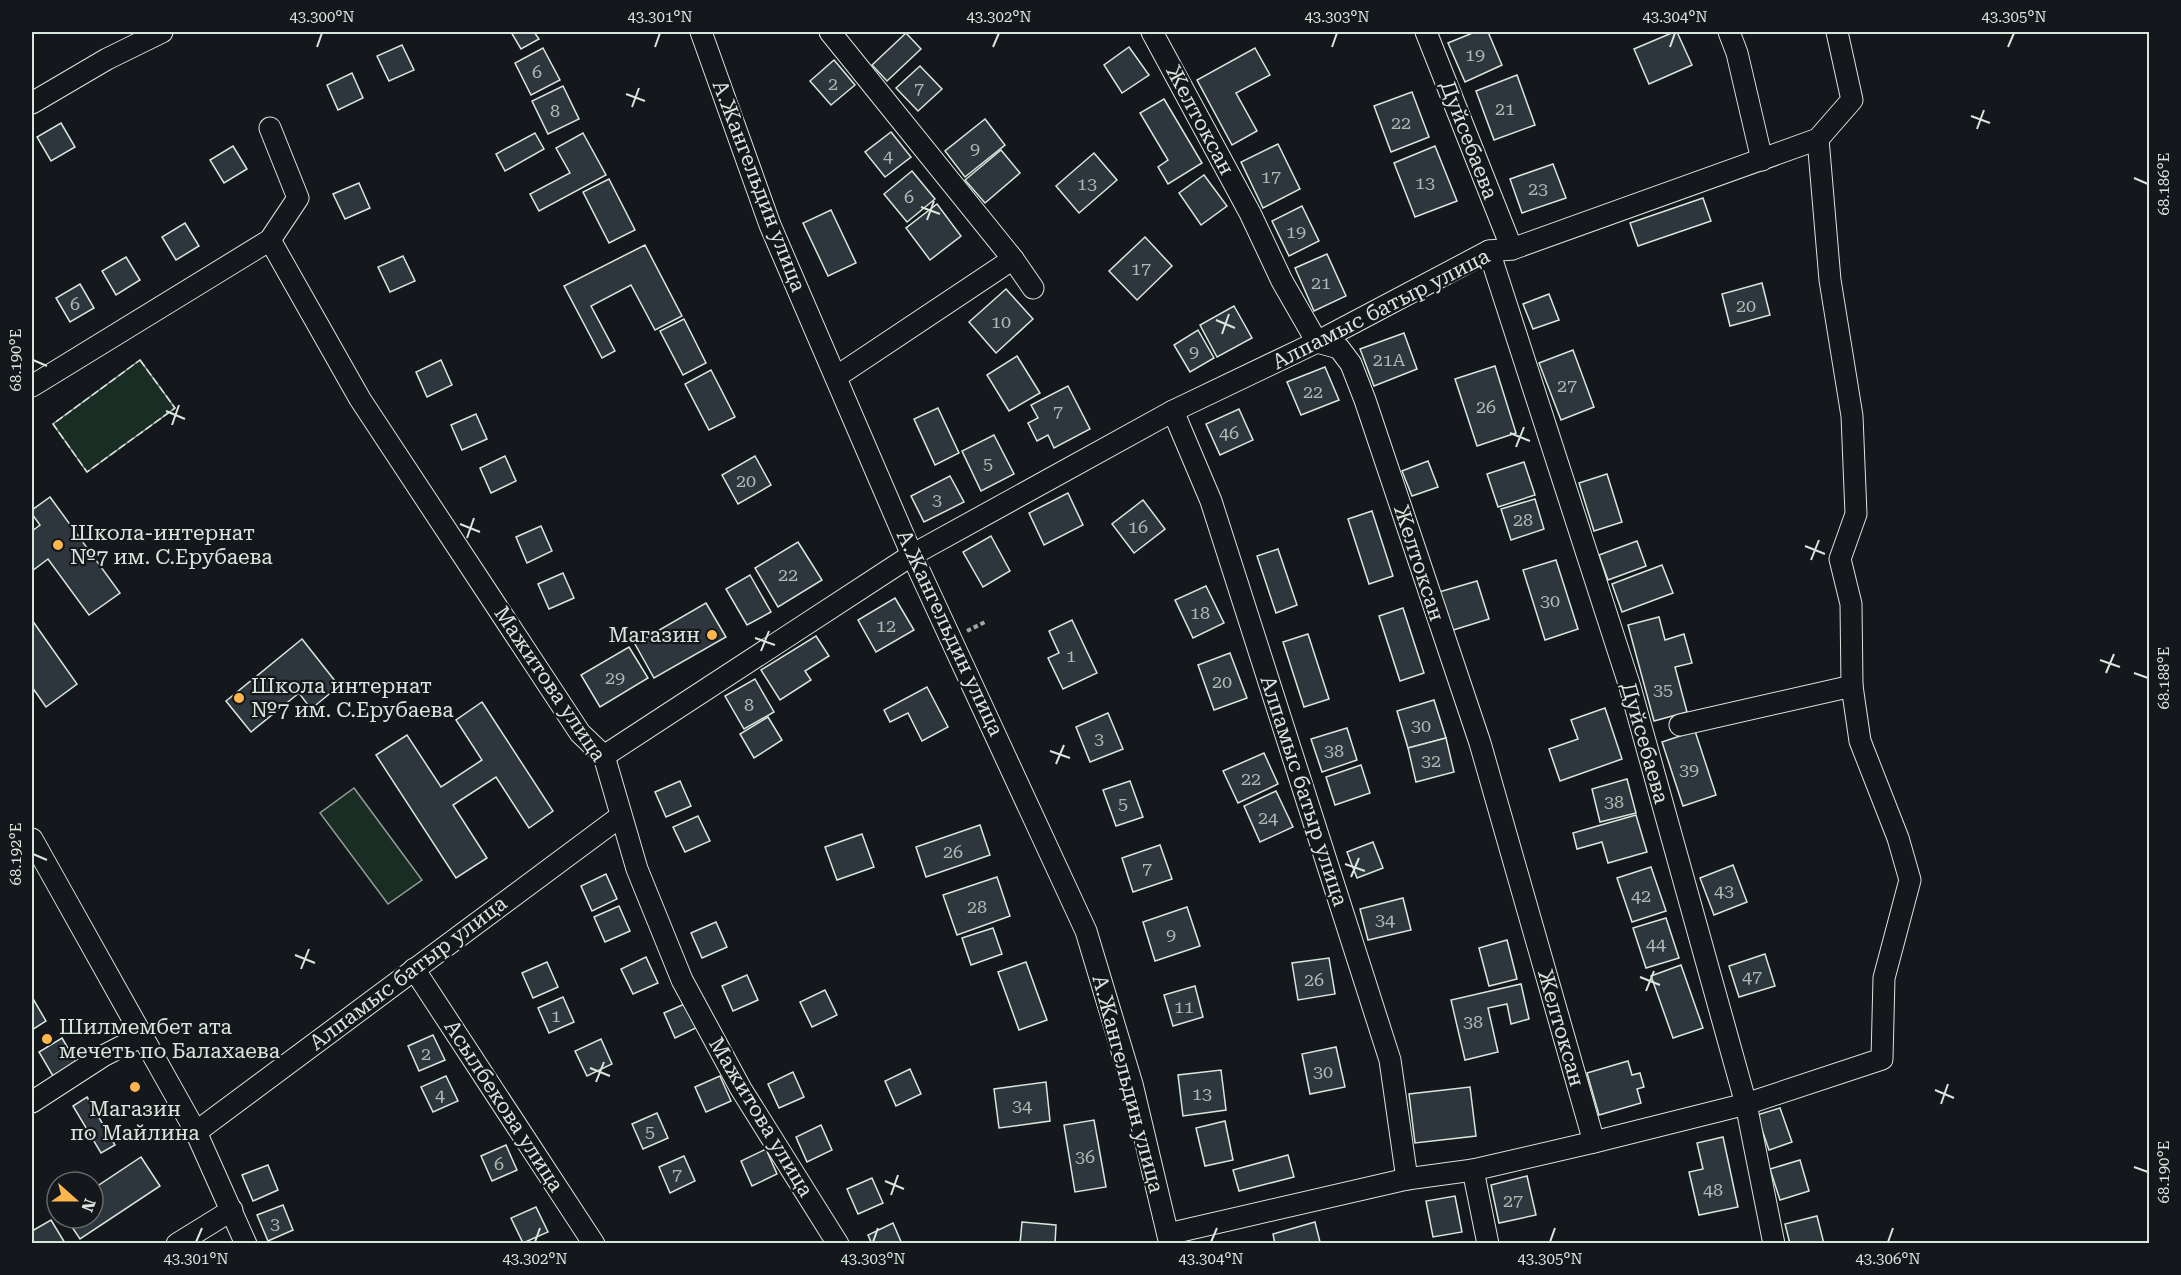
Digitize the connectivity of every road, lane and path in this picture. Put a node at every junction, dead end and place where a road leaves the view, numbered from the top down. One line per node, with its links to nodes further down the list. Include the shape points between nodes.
1 (162, 32): 8 (street, via 106,59)
2 (830, 32): 15 (street)
3 (1152, 32): 17 (street, Желтоксан)
4 (1426, 32): 13 (street, Дуйсебаева)
5 (1729, 32): 11 (street)
6 (1837, 32): 10 (street, via 1852,100)
7 (710, 35): 18 (street, А.Жангельдин улица, via 770,225)
8 (32, 103)
9 (270, 128): 12 (street, via 298,198)
10 (1818, 139): 11 (street, Алпамыс батыр улица); 22 (street, via 1830,280 1852,416 1856,514 1840,559 1851,604)
11 (1762, 159): 13 (street, Алпамыс батыр улица)
12 (270, 240): 19 (street); 24 (street, Мажитова улица, via 360,399 580,733)
13 (1512, 249): 14 (street, Алпамыс батыр улица)
14 (1489, 251): 17 (street, Алпамыс батыр улица); 30 (street, Дуйсебаева, via 1630,687)
15 (1013, 258): 16 (street); 18 (street)
16 (1033, 288)
17 (1317, 342): 20 (street, Алпамыс батыр улица); 32 (street, Желтоксан, via 1339,348 1351,364 1365,400 1479,743)
18 (836, 377): 21 (street, А.Жангельдин улица)
19 (32, 386)
20 (1173, 411): 21 (street, Алпамыс батыр улица); 34 (street, Алпамыс батыр улица, via 1211,501 1390,1060)
21 (912, 555): 24 (street, Алпамыс батыр улица); 36 (street, А.Жангельдин улица, via 1086,931 1132,1084)
22 (1852, 686): 23 (street); 30 (street, via 1860,741 1910,880 1884,978 1882,1059)
23 (1680, 724)
24 (603, 756): 25 (street, Мажитова улица)
25 (621, 816): 27 (street, Алпамыс батыр улица); 40 (street, Мажитова улица, via 637,869 682,980 741,1089)
26 (32, 839): 28 (street)
27 (414, 969): 31 (street, Алпамыс батыр улица); 39 (street, Асылбекова улица)
28 (142, 1036): 29 (street); 31 (street)
29 (32, 1102)
30 (1746, 1104): 32 (street); 42 (street, Дуйсебаева)
31 (196, 1132): 35 (street)
32 (1594, 1142): 33 (street)
33 (1473, 1170): 34 (street); 41 (street)
34 (1407, 1179): 36 (street)
35 (232, 1210): 37 (street); 38 (street)
36 (1169, 1239)
37 (177, 1244)
38 (246, 1244)
39 (594, 1244)
40 (838, 1244)
41 (1488, 1244)
42 (1774, 1244)

